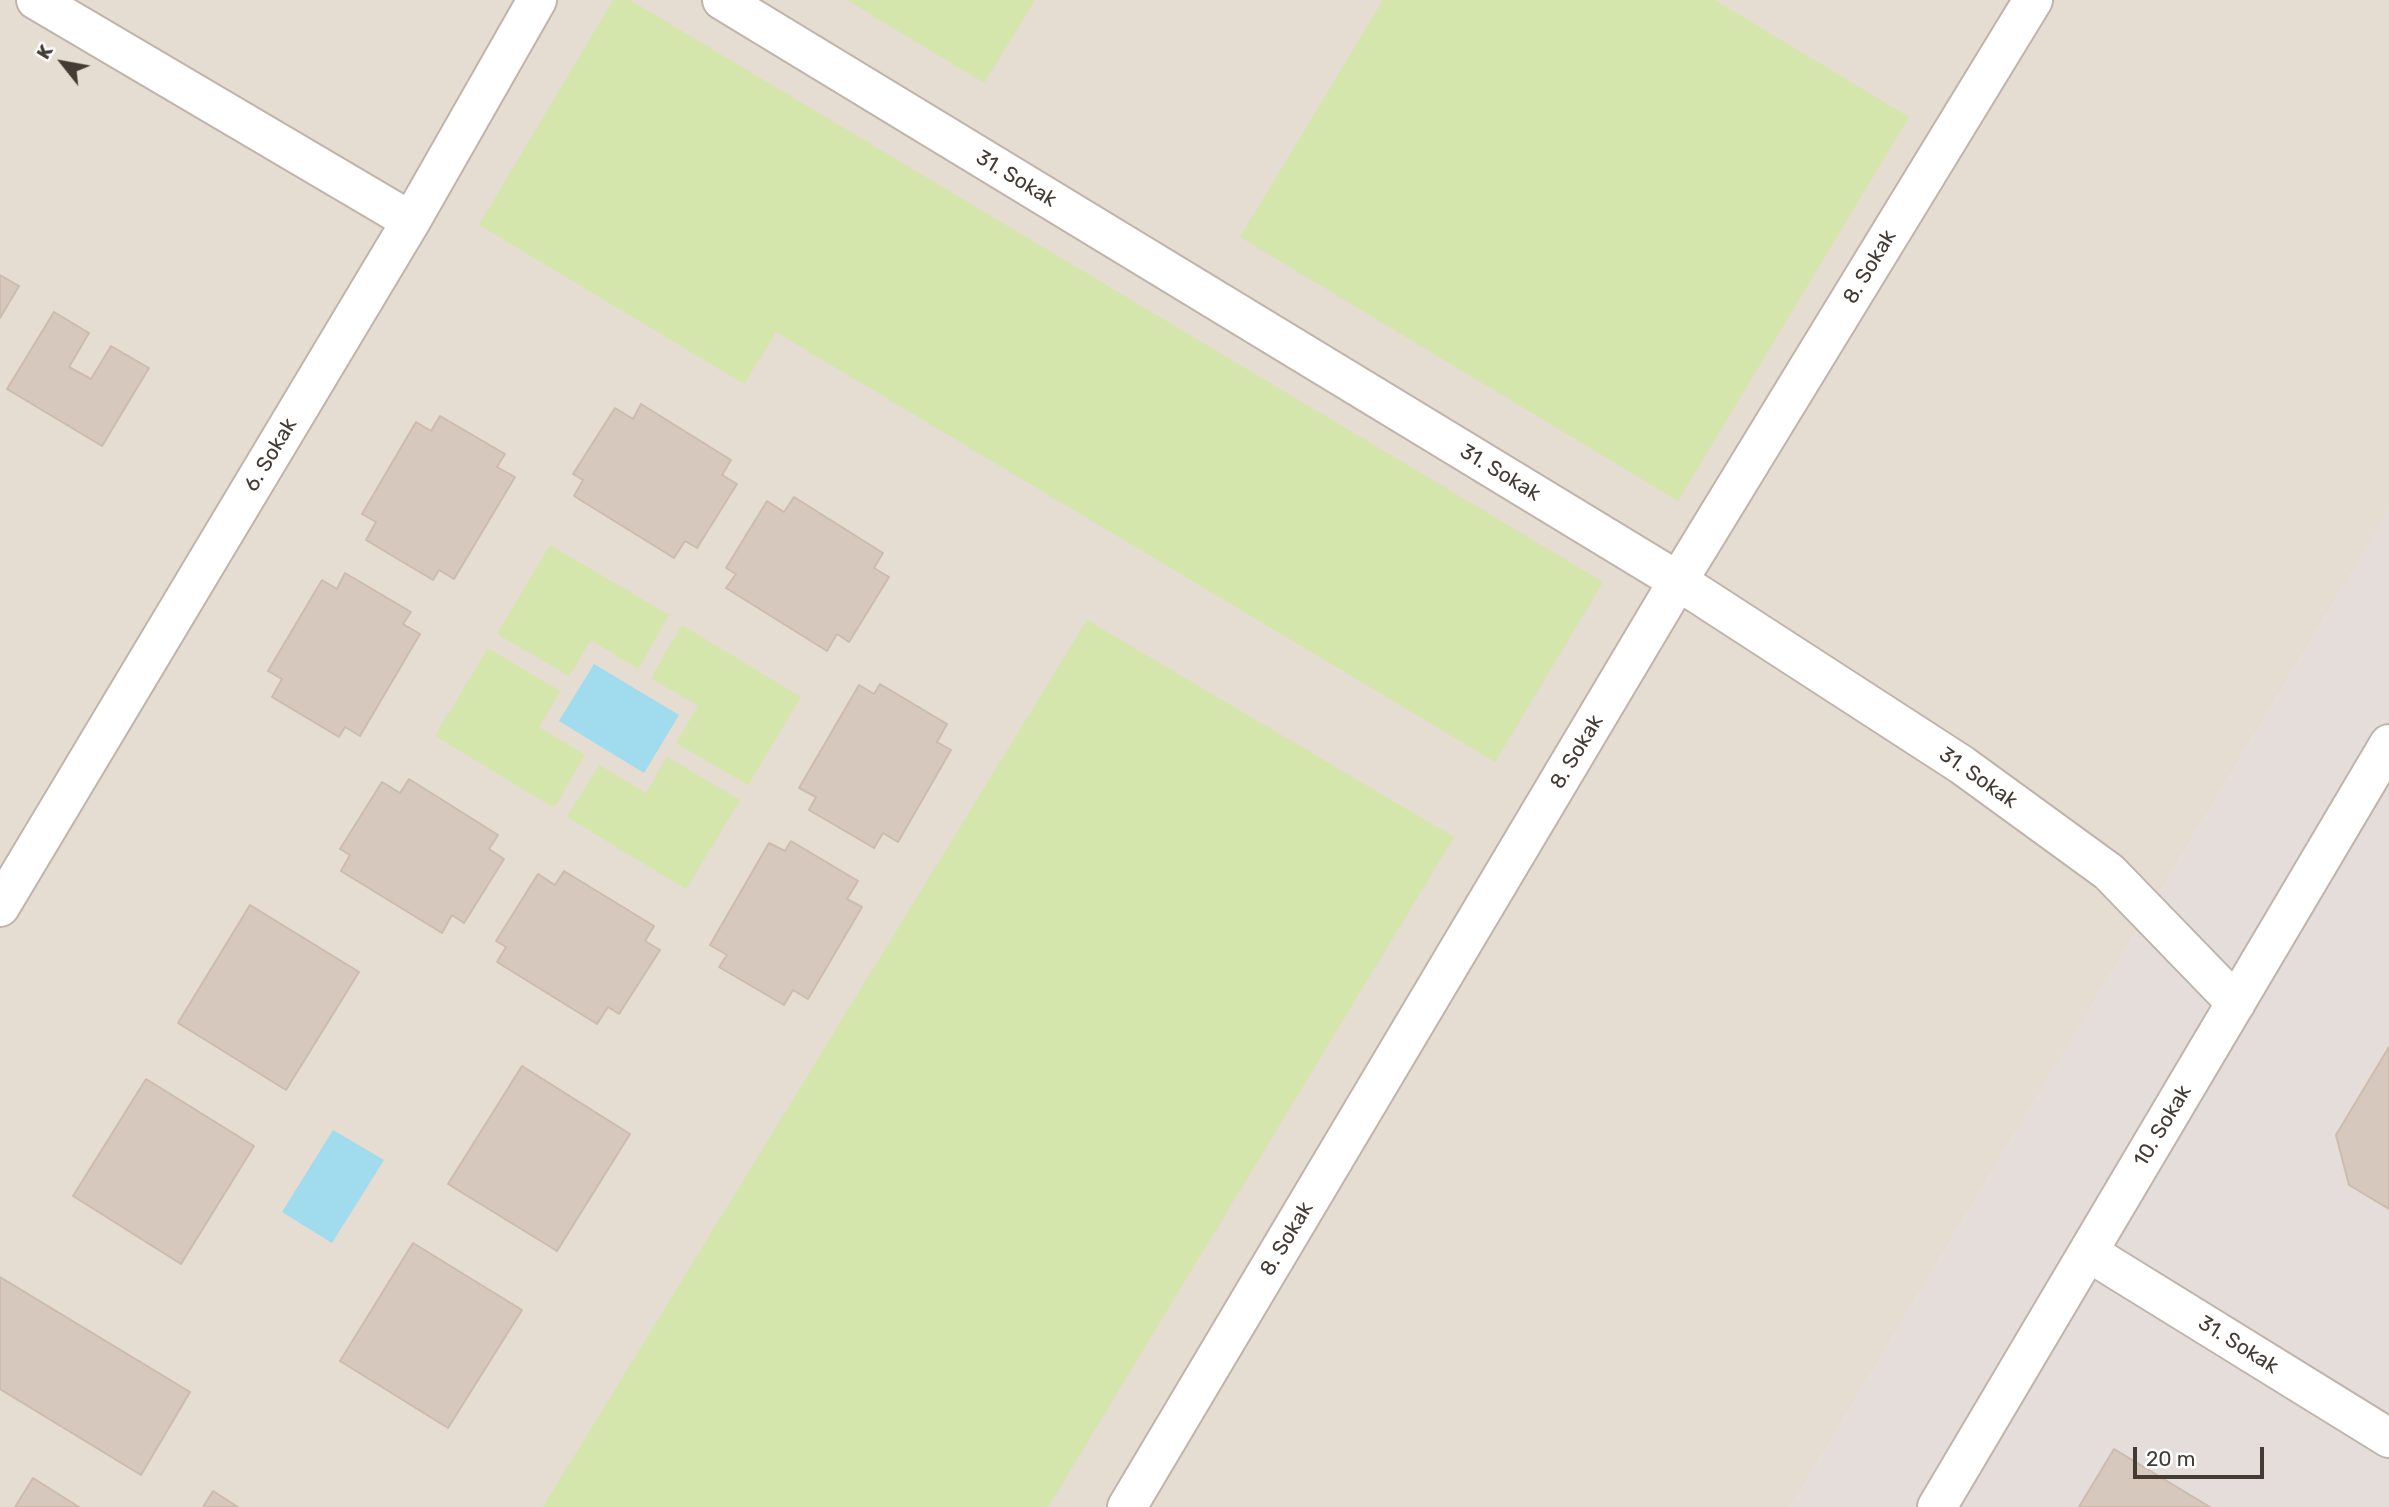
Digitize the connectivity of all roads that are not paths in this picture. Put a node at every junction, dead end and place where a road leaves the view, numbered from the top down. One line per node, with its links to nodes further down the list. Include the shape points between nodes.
1 (36, 0): 5 (street)
2 (537, 0): 5 (street, 6. Sokak)
3 (722, 0): 6 (street, 31. Sokak)
4 (2033, 0): 6 (street, 8. Sokak)
5 (411, 221): 8 (street, 6. Sokak)
6 (1678, 581): 9 (street, 31. Sokak, via 1962,765 2109,872); 12 (street, 8. Sokak)
7 (2389, 744): 9 (street, 10. Sokak)
8 (0, 906)
9 (2236, 1003): 10 (street, 10. Sokak)
10 (2088, 1252): 11 (street, 31. Sokak); 13 (street, 10. Sokak)
11 (2389, 1438)
12 (1127, 1507)
13 (1937, 1507)

